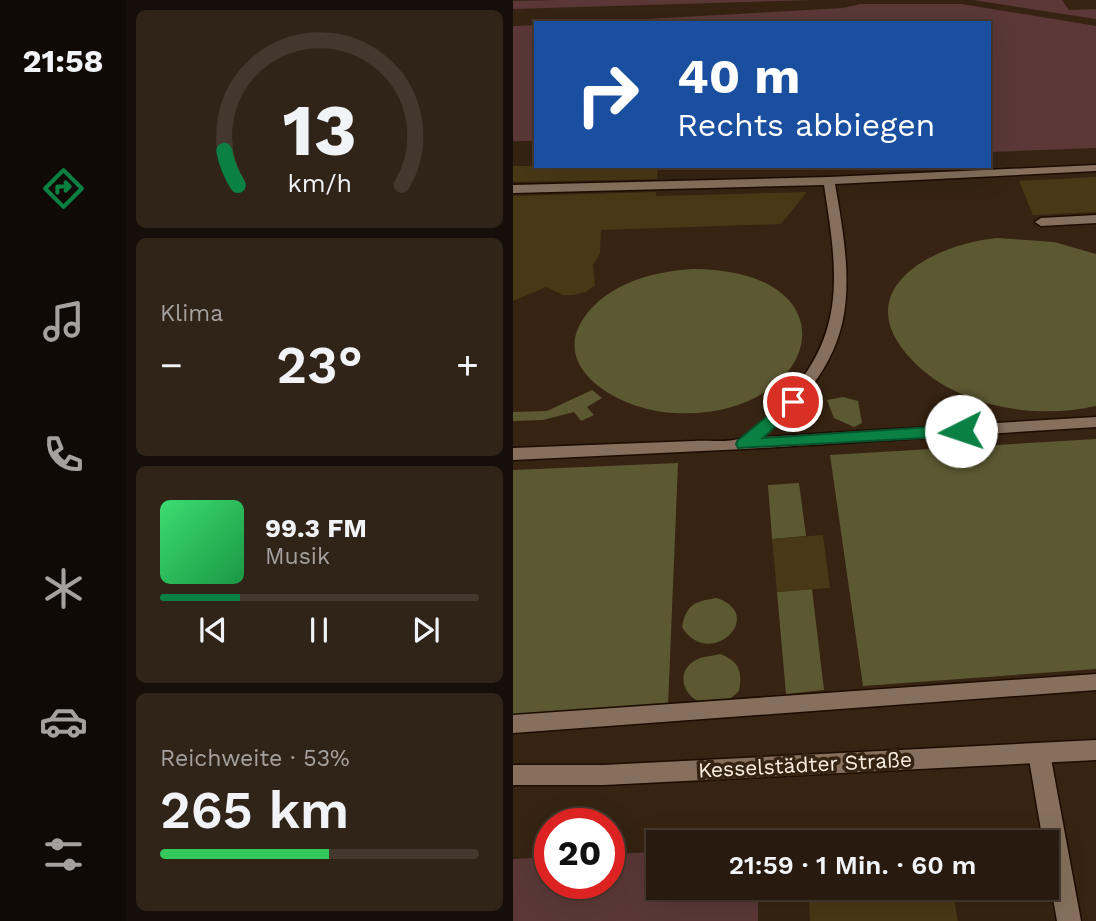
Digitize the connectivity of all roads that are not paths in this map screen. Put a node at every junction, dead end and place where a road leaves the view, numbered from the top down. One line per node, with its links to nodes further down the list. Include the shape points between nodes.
1 (1096, 168): 2 (lane)
2 (829, 181): 3 (lane); 7 (lane, via 841,264 840,313 834,337 805,388 780,416)
3 (513, 189)
4 (1096, 219): 5 (lane)
5 (1041, 222)
6 (1096, 422): 7 (lane)
7 (744, 444): 8 (lane)
8 (513, 454)
9 (1096, 681): 10 (lane)
10 (513, 724)
11 (1096, 750): 12 (main road, Kesselstädter Straße)
12 (1039, 753): 13 (main road, Kesselstädter Straße, via 603,775); 14 (main road)
13 (513, 775)
14 (1069, 921)

